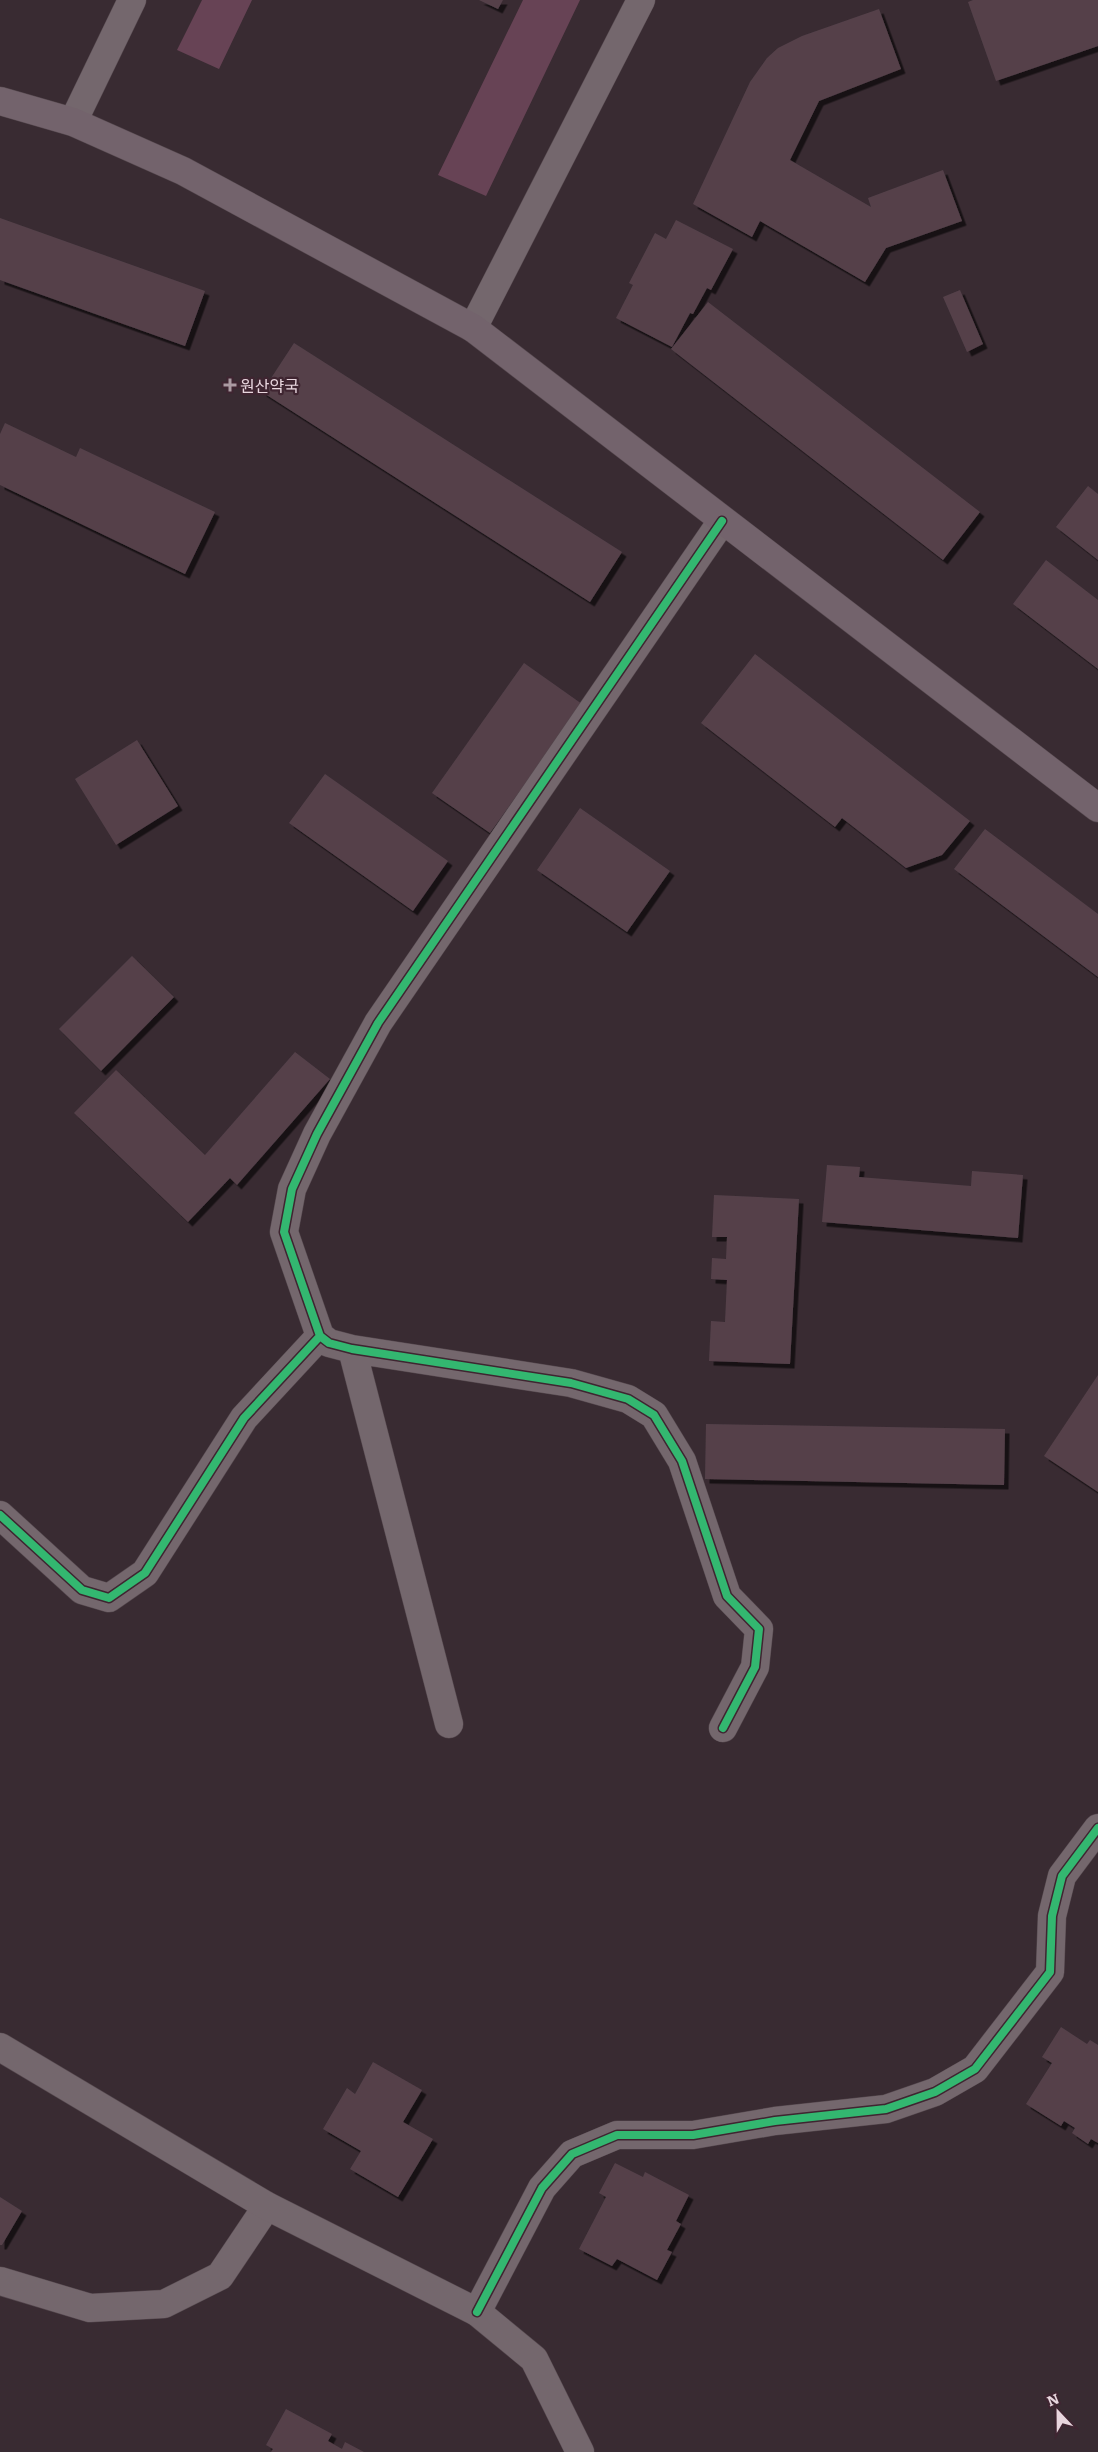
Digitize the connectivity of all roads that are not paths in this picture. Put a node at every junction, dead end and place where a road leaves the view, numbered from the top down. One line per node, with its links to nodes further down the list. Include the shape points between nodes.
1 (132, 0): 4 (street)
2 (642, 0): 5 (street)
3 (0, 100): 4 (highway)
4 (73, 122): 5 (highway, via 183,171)
5 (473, 328): 6 (highway)
6 (722, 521): 7 (highway); 8 (street, via 378,1023 317,1134 292,1190 284,1232)
7 (1098, 808)
8 (320, 1336): 9 (street, via 329,1343); 10 (street, via 244,1418 146,1573 109,1598 82,1590)
9 (352, 1349): 11 (street); 12 (street, via 571,1383 628,1399 654,1415 682,1462 727,1596 759,1629 754,1667)
10 (0, 1515)
11 (449, 1724)
12 (723, 1728)
13 (1098, 1828): 17 (street, via 1062,1876 1052,1916 1050,1972 975,2069 935,2092 886,2109 775,2121 693,2135 617,2135 572,2154 542,2188)
14 (0, 2047): 15 (street)
15 (267, 2206): 16 (street, via 220,2276 164,2304 90,2308); 17 (street)
16 (0, 2281)
17 (478, 2312): 18 (street, via 534,2359)
18 (580, 2452)

